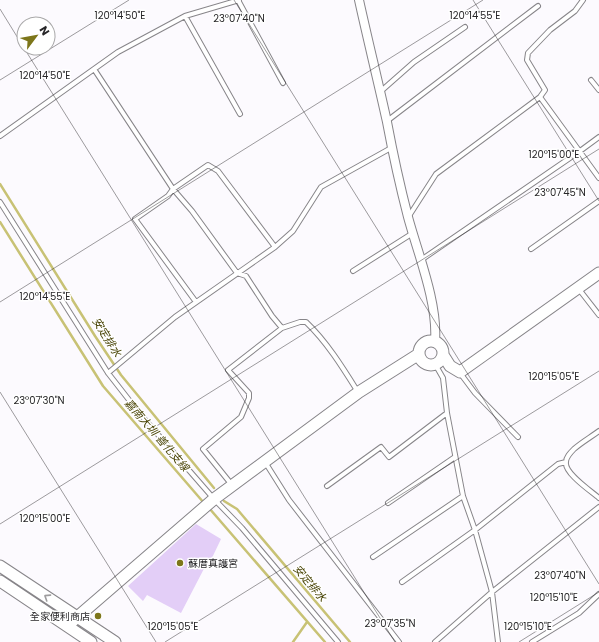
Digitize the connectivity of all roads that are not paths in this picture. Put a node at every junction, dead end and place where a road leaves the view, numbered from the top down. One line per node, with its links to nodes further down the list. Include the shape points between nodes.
1 (238, 0): 5 (lane); 9 (lane)
2 (359, 0): 11 (street)
3 (583, 0): 12 (lane, via 528,53 527,60 545,90)
4 (538, 6): 14 (lane)
5 (185, 16): 7 (lane); 13 (lane)
6 (465, 27): 11 (lane, via 414,62)
7 (94, 68): 15 (lane); 20 (lane)
8 (591, 80): 10 (lane)
9 (283, 83)
10 (599, 90)
11 (380, 92): 14 (street)
12 (540, 97): 18 (lane); 23 (lane, via 436,174)
13 (240, 114)
14 (386, 121): 17 (street)
15 (0, 136)
16 (599, 137): 18 (lane)
17 (391, 148): 23 (street); 25 (lane, via 322,187 293,231)
18 (580, 152): 19 (lane); 27 (lane)
19 (599, 178)
20 (173, 189): 25 (lane, via 208,165 218,171); 29 (lane, via 192,210); 32 (lane, via 168,196 135,219)
21 (599, 201): 26 (lane)
22 (0, 202): 40 (lane)
23 (408, 217): 24 (street)
24 (413, 233): 27 (street); 28 (lane)
25 (275, 248): 29 (lane)
26 (531, 249)
27 (421, 260): 35 (street, via 434,311)
28 (353, 271)
29 (237, 273): 32 (lane); 34 (lane, via 246,276)
30 (599, 273): 31 (street)
31 (578, 287): 33 (lane); 39 (street)
32 (196, 302): 40 (lane, via 174,317)
33 (599, 315)
34 (282, 328): 41 (lane, via 306,322 338,360); 48 (lane, via 228,370 249,393 249,398 241,417 202,449)
35 (435, 341): 36 (street, via 423,343); 37 (street, via 441,346)
36 (419, 354): 38 (street, via 424,363); 41 (street)
37 (443, 355): 38 (street); 39 (street, via 450,366)
38 (435, 364): 42 (lane, via 443,378)
39 (460, 372): 44 (lane, via 475,394)
40 (108, 373): 52 (lane)
41 (358, 392): 46 (street)
42 (447, 413): 45 (lane); 49 (lane, via 388,457 381,447)
43 (599, 431): 47 (lane, via 574,450)
44 (518, 437)
45 (455, 457): 50 (lane); 53 (lane)
46 (265, 462): 48 (street); 69 (lane, via 289,500)
47 (566, 462): 51 (lane, via 570,473); 55 (lane, via 558,464)
48 (233, 485): 52 (street)
49 (327, 486)
50 (463, 496): 55 (lane); 56 (lane)
51 (599, 498)
52 (212, 500): 64 (street); 68 (lane, via 242,528)
53 (388, 503)
54 (599, 507): 61 (lane)
55 (475, 530): 59 (lane); 61 (lane)
56 (373, 557)
57 (0, 566): 64 (street, one-way to 57)
58 (0, 581): 62 (street)
59 (402, 582)
60 (0, 590): 62 (street)
61 (492, 592): 70 (lane); 71 (lane)
62 (18, 593): 65 (street)
63 (599, 594): 72 (lane, via 579,613)
64 (77, 616): 65 (street); 67 (street)
65 (67, 626): 66 (street)
66 (91, 642)
67 (115, 642)
68 (338, 642)
69 (399, 642)
70 (435, 642)
71 (498, 642)
72 (532, 642)

